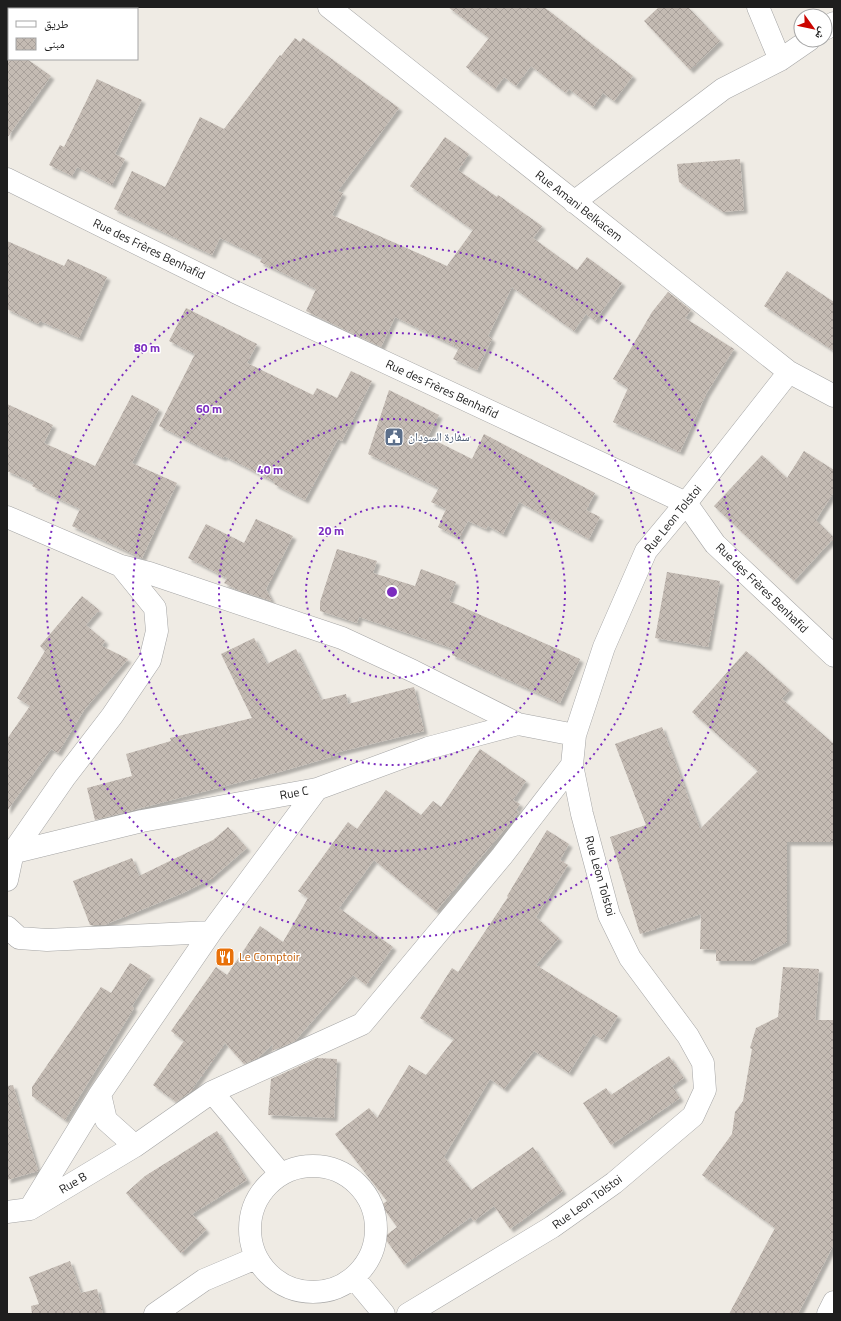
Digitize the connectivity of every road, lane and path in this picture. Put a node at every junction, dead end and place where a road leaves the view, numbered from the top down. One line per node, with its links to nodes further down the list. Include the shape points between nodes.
1 (329, 7): 6 (street, Rue Amani Belkacem)
2 (758, 7): 4 (street)
3 (797, 48): 4 (street)
4 (780, 60): 6 (street, via 723,89)
5 (7, 179): 9 (street, Rue des Frères Benhafid, via 242,295)
6 (574, 202): 7 (street, Rue Amani Belkacem)
7 (789, 372): 8 (street, Rue Amani Belkacem); 9 (street, Rue Leon Tolstoi)
8 (834, 396)
9 (686, 503): 12 (street, Rue des Frères Benhafid, via 715,544); 14 (street, Rue Leon Tolstoi, via 646,551 604,647)
10 (7, 517): 11 (street)
11 (121, 566): 13 (street, via 150,573 342,638); 17 (street, via 155,608 157,631 150,660 112,716)
12 (834, 656)
13 (518, 724): 14 (street, Rue C); 16 (street, Rue C, via 428,748)
14 (575, 734): 15 (street, Rue Leon Tolstoi)
15 (572, 765): 21 (street, Rue B, via 502,856 362,1024); 32 (street, Rue Leon Tolstoi, via 582,814 609,915 630,958 688,1036 703,1063 705,1090 693,1116 614,1183 552,1227)
16 (317, 789): 17 (street, Rue C, via 142,821); 20 (street)
17 (10, 853): 18 (street)
18 (7, 880)
19 (7, 927): 20 (street, via 19,938 47,940)
20 (211, 932): 22 (street)
21 (212, 1092): 23 (street, Rue B); 24 (street)
22 (100, 1094): 23 (street, via 106,1120); 25 (street)
23 (135, 1146): 25 (street, Rue B)
24 (281, 1174): 27 (street, via 266,1187 255,1202 250,1221 250,1240); 28 (street, via 301,1166 322,1166 342,1173 360,1186 371,1204 376,1225 374,1246 364,1266)
25 (30, 1209): 26 (street, Rue B)
26 (7, 1212)
27 (256, 1258): 28 (street, via 269,1275 287,1288 308,1292 330,1290); 30 (street, via 204,1280)
28 (354, 1278): 31 (street)
29 (834, 1302): 33 (street)
30 (155, 1314)
31 (384, 1314)
32 (408, 1314)
33 (828, 1314)

